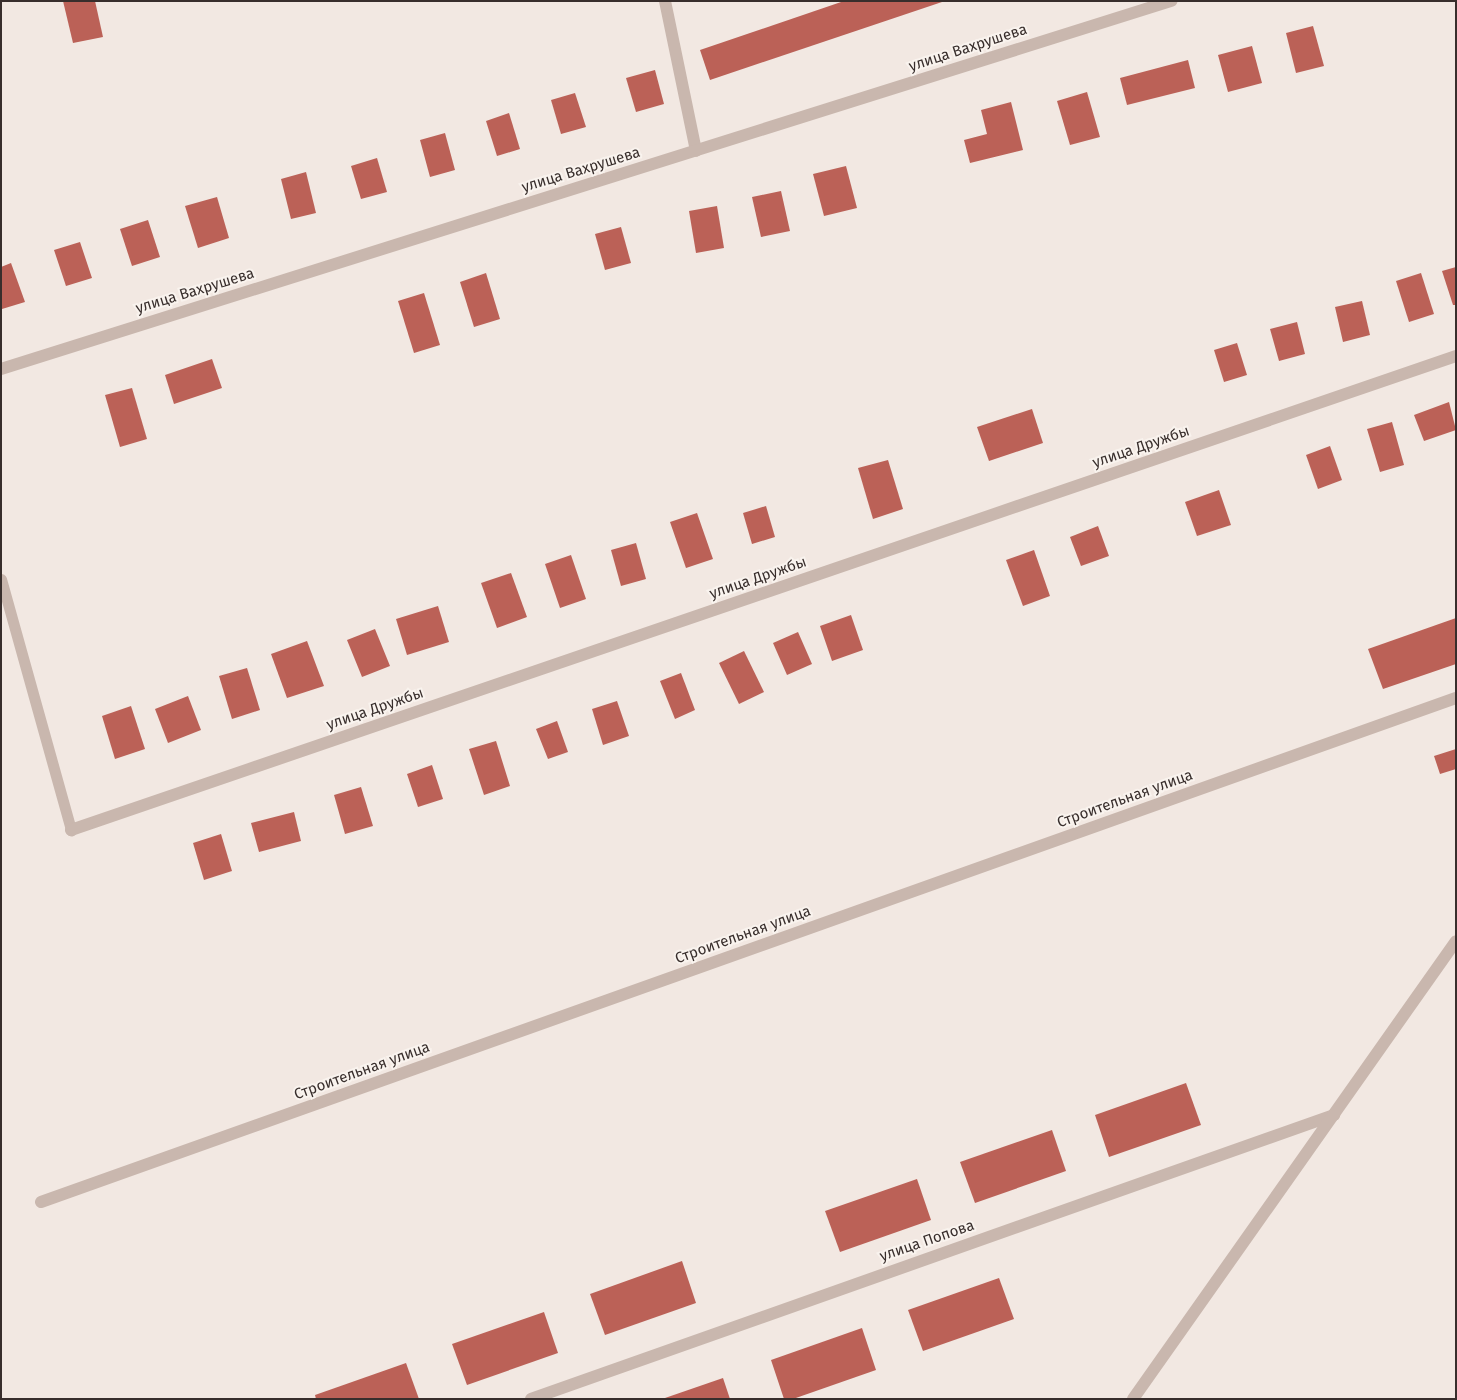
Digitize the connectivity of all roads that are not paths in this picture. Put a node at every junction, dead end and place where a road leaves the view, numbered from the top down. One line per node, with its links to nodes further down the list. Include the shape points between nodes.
1 (665, 1): 3 (street)
2 (1171, 1): 3 (street, улица Вахрушева)
3 (696, 151): 5 (street, улица Вахрушева)
4 (1456, 356): 8 (street, улица Дружбы)
5 (1, 369)
6 (1, 579): 8 (lane)
7 (1456, 698): 11 (street, Строительная улица)
8 (71, 830)
9 (1456, 941): 10 (street)
10 (1334, 1115): 12 (street, улица Попова); 13 (street)
11 (41, 1202)
12 (531, 1399)
13 (1133, 1399)

